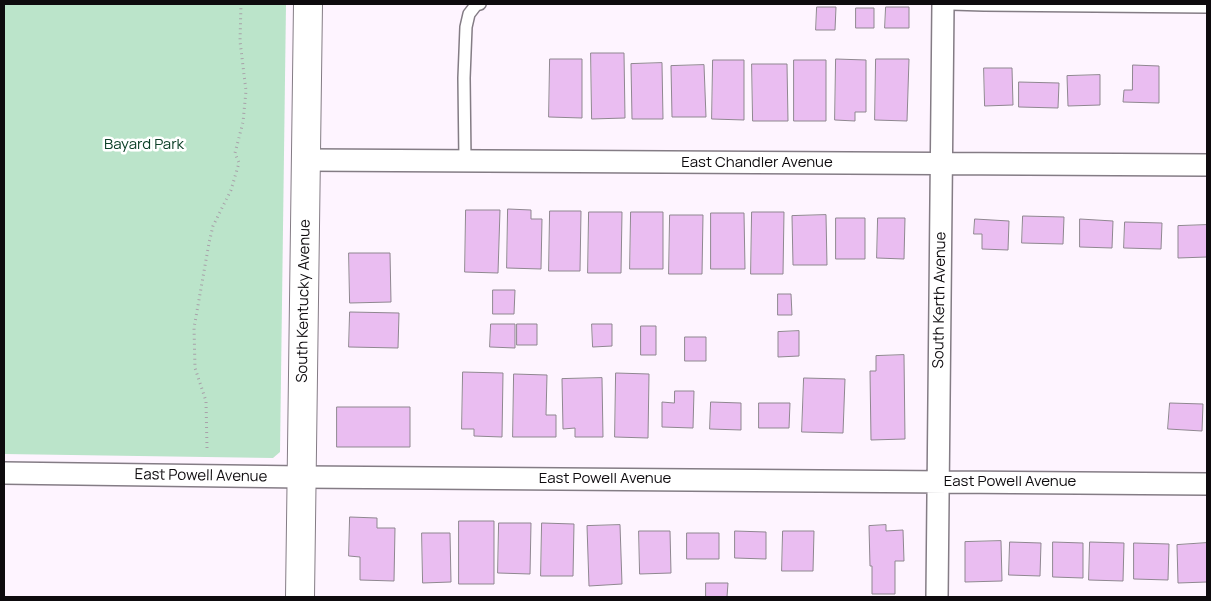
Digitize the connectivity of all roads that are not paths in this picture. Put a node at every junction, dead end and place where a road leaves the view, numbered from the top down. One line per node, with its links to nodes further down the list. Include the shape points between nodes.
1 (308, 4): 6 (street, South Kentucky Avenue)
2 (480, 4): 7 (lane, via 468,14 466,27)
3 (943, 4): 8 (street, South Kerth Avenue)
4 (951, 4): 5 (lane)
5 (1207, 7)
6 (306, 160): 7 (street, East Chandler Avenue); 11 (street, South Kentucky Avenue)
7 (465, 161): 8 (street, East Chandler Avenue)
8 (941, 164): 9 (street, East Chandler Avenue); 12 (street, South Kerth Avenue)
9 (1207, 165)
10 (4, 473): 11 (street, East Powell Avenue)
11 (302, 477): 12 (street, East Powell Avenue); 14 (street, South Kentucky Avenue)
12 (938, 482): 13 (street, East Powell Avenue); 15 (street, South Kerth Avenue)
13 (1207, 484)
14 (300, 597)
15 (937, 597)

